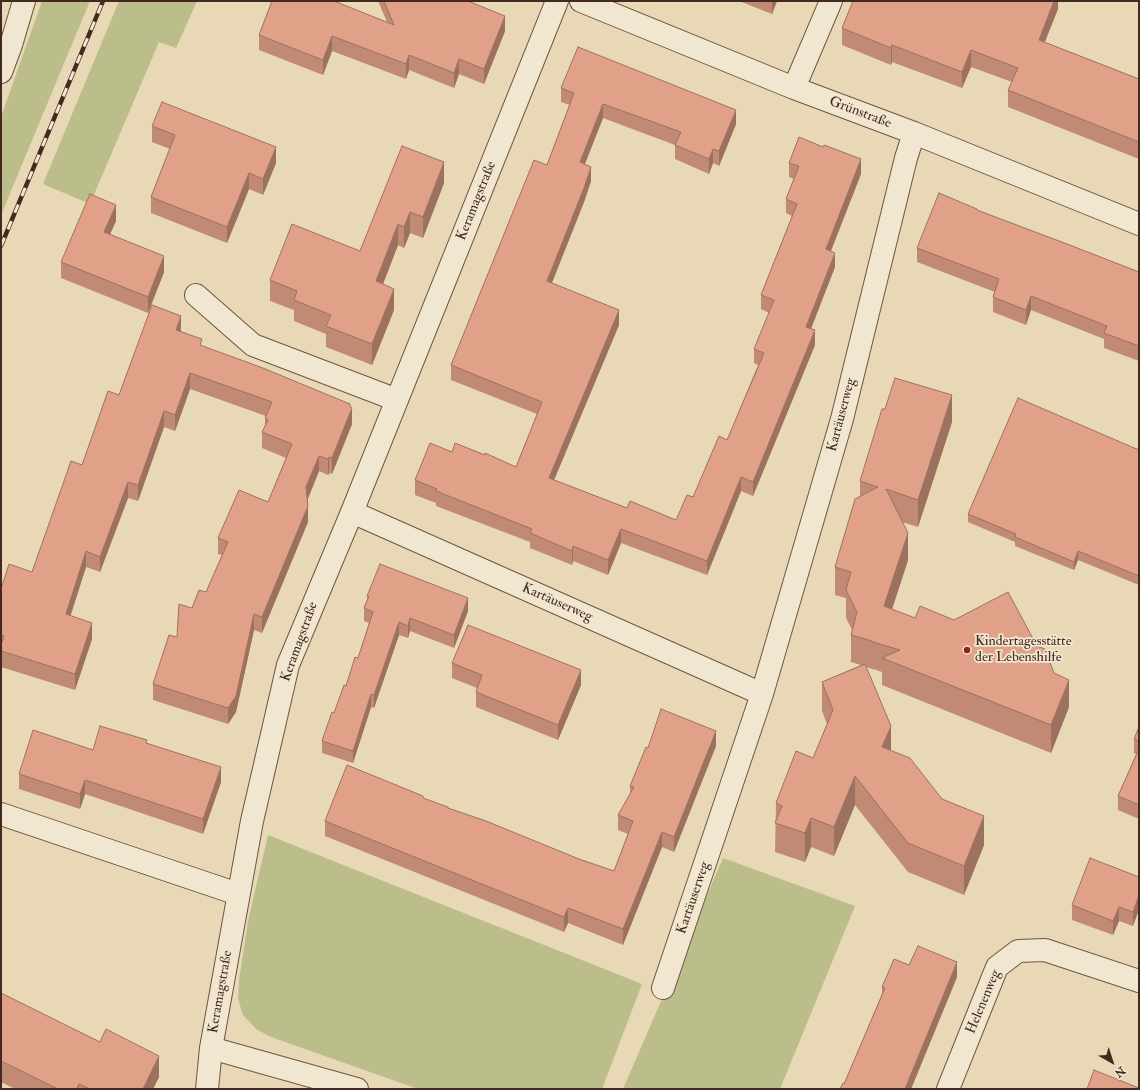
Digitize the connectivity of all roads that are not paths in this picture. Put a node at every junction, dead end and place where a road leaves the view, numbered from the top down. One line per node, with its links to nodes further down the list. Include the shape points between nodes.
1 (24, 1): 5 (street)
2 (557, 1): 10 (street, Keramagstraße)
3 (581, 1): 6 (street, Grünstraße)
4 (831, 1): 6 (street)
5 (1, 72)
6 (794, 88): 7 (street, Grünstraße)
7 (914, 133): 8 (street, Grünstraße); 12 (street, Kartäuserweg, via 842,419)
8 (1139, 224)
9 (196, 295): 10 (street, via 253,345)
10 (397, 400): 11 (street, Keramagstraße)
11 (352, 512): 12 (street, Kartäuserweg); 14 (street, Keramagstraße, via 288,665)
12 (762, 694): 16 (street, Kartäuserweg)
13 (1, 814): 14 (street)
14 (238, 894): 17 (street, Keramagstraße)
15 (1139, 981): 20 (street, Helenenweg, via 1045,950 1018,951 997,968)
16 (663, 988)
17 (212, 1048): 18 (street, Keramagstraße); 19 (street)
18 (207, 1089)
19 (357, 1089)
20 (948, 1089)

